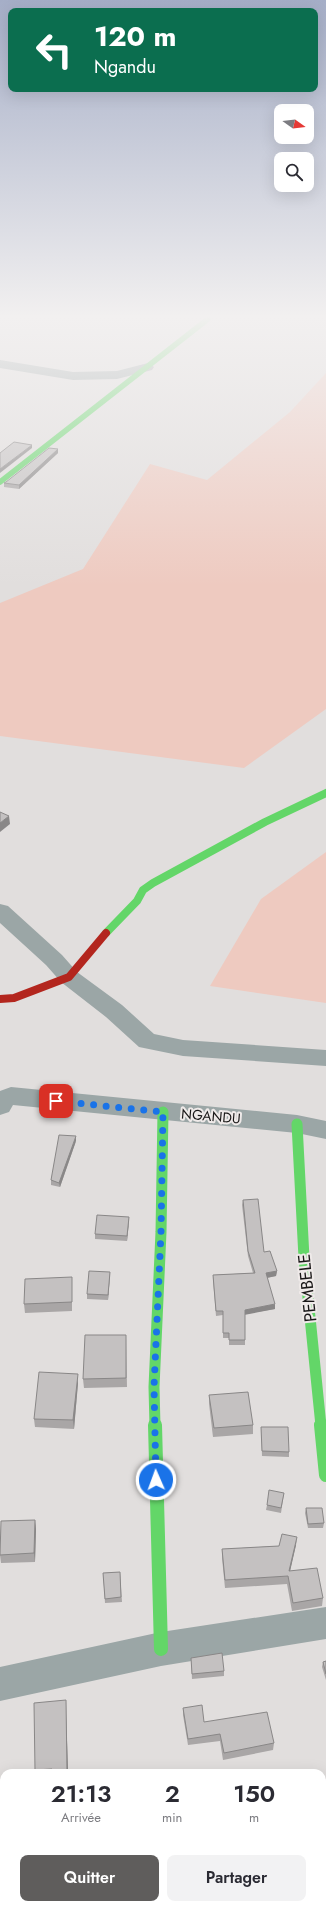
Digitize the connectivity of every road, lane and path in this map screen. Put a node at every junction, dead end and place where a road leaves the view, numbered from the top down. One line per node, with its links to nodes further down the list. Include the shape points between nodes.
1 (95, 408): 2 (street)
2 (0, 482)
3 (326, 793): 5 (street, via 265,822 152,883 143,890 137,902 108,930)
4 (0, 911): 5 (street)
5 (70, 976): 6 (street, via 14,998); 7 (street, via 147,1041 183,1048)
6 (0, 999)
7 (326, 1058)
8 (1, 1103): 9 (street, NGANDU, via 11,1096)
9 (163, 1112): 10 (street, NGANDU); 14 (street, via 154,1387)
10 (297, 1124): 11 (street, NGANDU); 12 (street, PEMBELE, via 304,1258)
11 (326, 1130)
12 (326, 1474)
13 (326, 1623): 14 (street)
14 (162, 1649): 15 (street)
15 (0, 1684)

